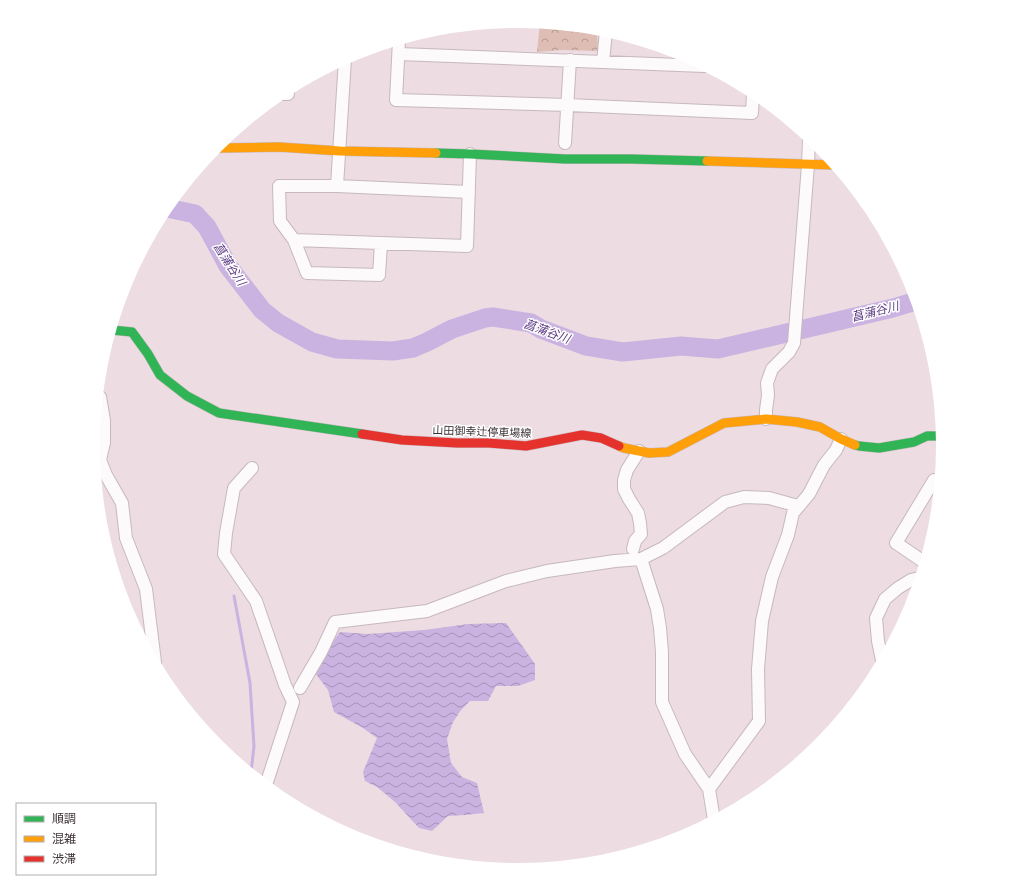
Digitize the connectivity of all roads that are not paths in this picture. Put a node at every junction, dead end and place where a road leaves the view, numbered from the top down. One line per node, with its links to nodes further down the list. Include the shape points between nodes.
1 (605, 37): 5 (street)
2 (399, 45): 3 (street)
3 (399, 54): 4 (street); 9 (street, via 396,100)
4 (570, 60): 5 (street); 9 (street)
5 (603, 62): 6 (street)
6 (690, 65)
7 (345, 66): 13 (street)
8 (753, 100): 9 (street, via 752,113)
9 (568, 105): 10 (street)
10 (565, 143)
11 (809, 146): 15 (street)
12 (225, 148): 13 (main road, via 280,147)
13 (340, 151): 14 (main road); 17 (street)
14 (470, 154): 15 (main road); 18 (street)
15 (808, 165): 16 (main road); 23 (street, via 794,343 772,369 767,382)
16 (827, 165)
17 (338, 186): 18 (street); 19 (street, via 279,186 280,221)
18 (468, 192): 20 (street, via 467,246)
19 (294, 240): 20 (street); 20 (street, via 307,273 379,275)
20 (381, 244)
21 (117, 330): 26 (main road, 山田御幸辻停車場線, via 132,332 160,376 187,396 219,413 402,440 526,446 582,435 601,438 624,448)
22 (102, 408): 27 (street, via 104,444)
23 (766, 419): 25 (main road, 山田御幸辻停車場線, via 820,427); 26 (main road, 山田御幸辻停車場線, via 724,422 668,452)
24 (936, 436): 25 (main road, 山田御幸辻停車場線, via 879,448 859,446)
25 (841, 439): 31 (street, via 809,494)
26 (639, 451): 32 (street, via 624,480 624,489 638,512 640,523 640,534)
27 (100, 458)
28 (101, 462): 36 (street, via 122,503 126,538 146,590)
29 (252, 468): 39 (street, via 234,488 224,554 256,601 293,702)
30 (934, 480): 33 (street, via 896,543)
31 (798, 506): 34 (street, via 769,498 744,497 725,502 663,548); 40 (street, via 793,513 788,535 772,576 762,621 758,669 760,721)
32 (633, 549)
33 (919, 559)
34 (641, 560): 38 (street, via 615,561 506,581 427,611 335,622); 40 (street, via 658,609 662,652 662,702 685,754)
35 (913, 579): 37 (street, via 885,598 876,618)
36 (153, 649)
37 (881, 653)
38 (300, 688)
39 (268, 780)
40 (709, 789): 41 (street)
41 (713, 815)

